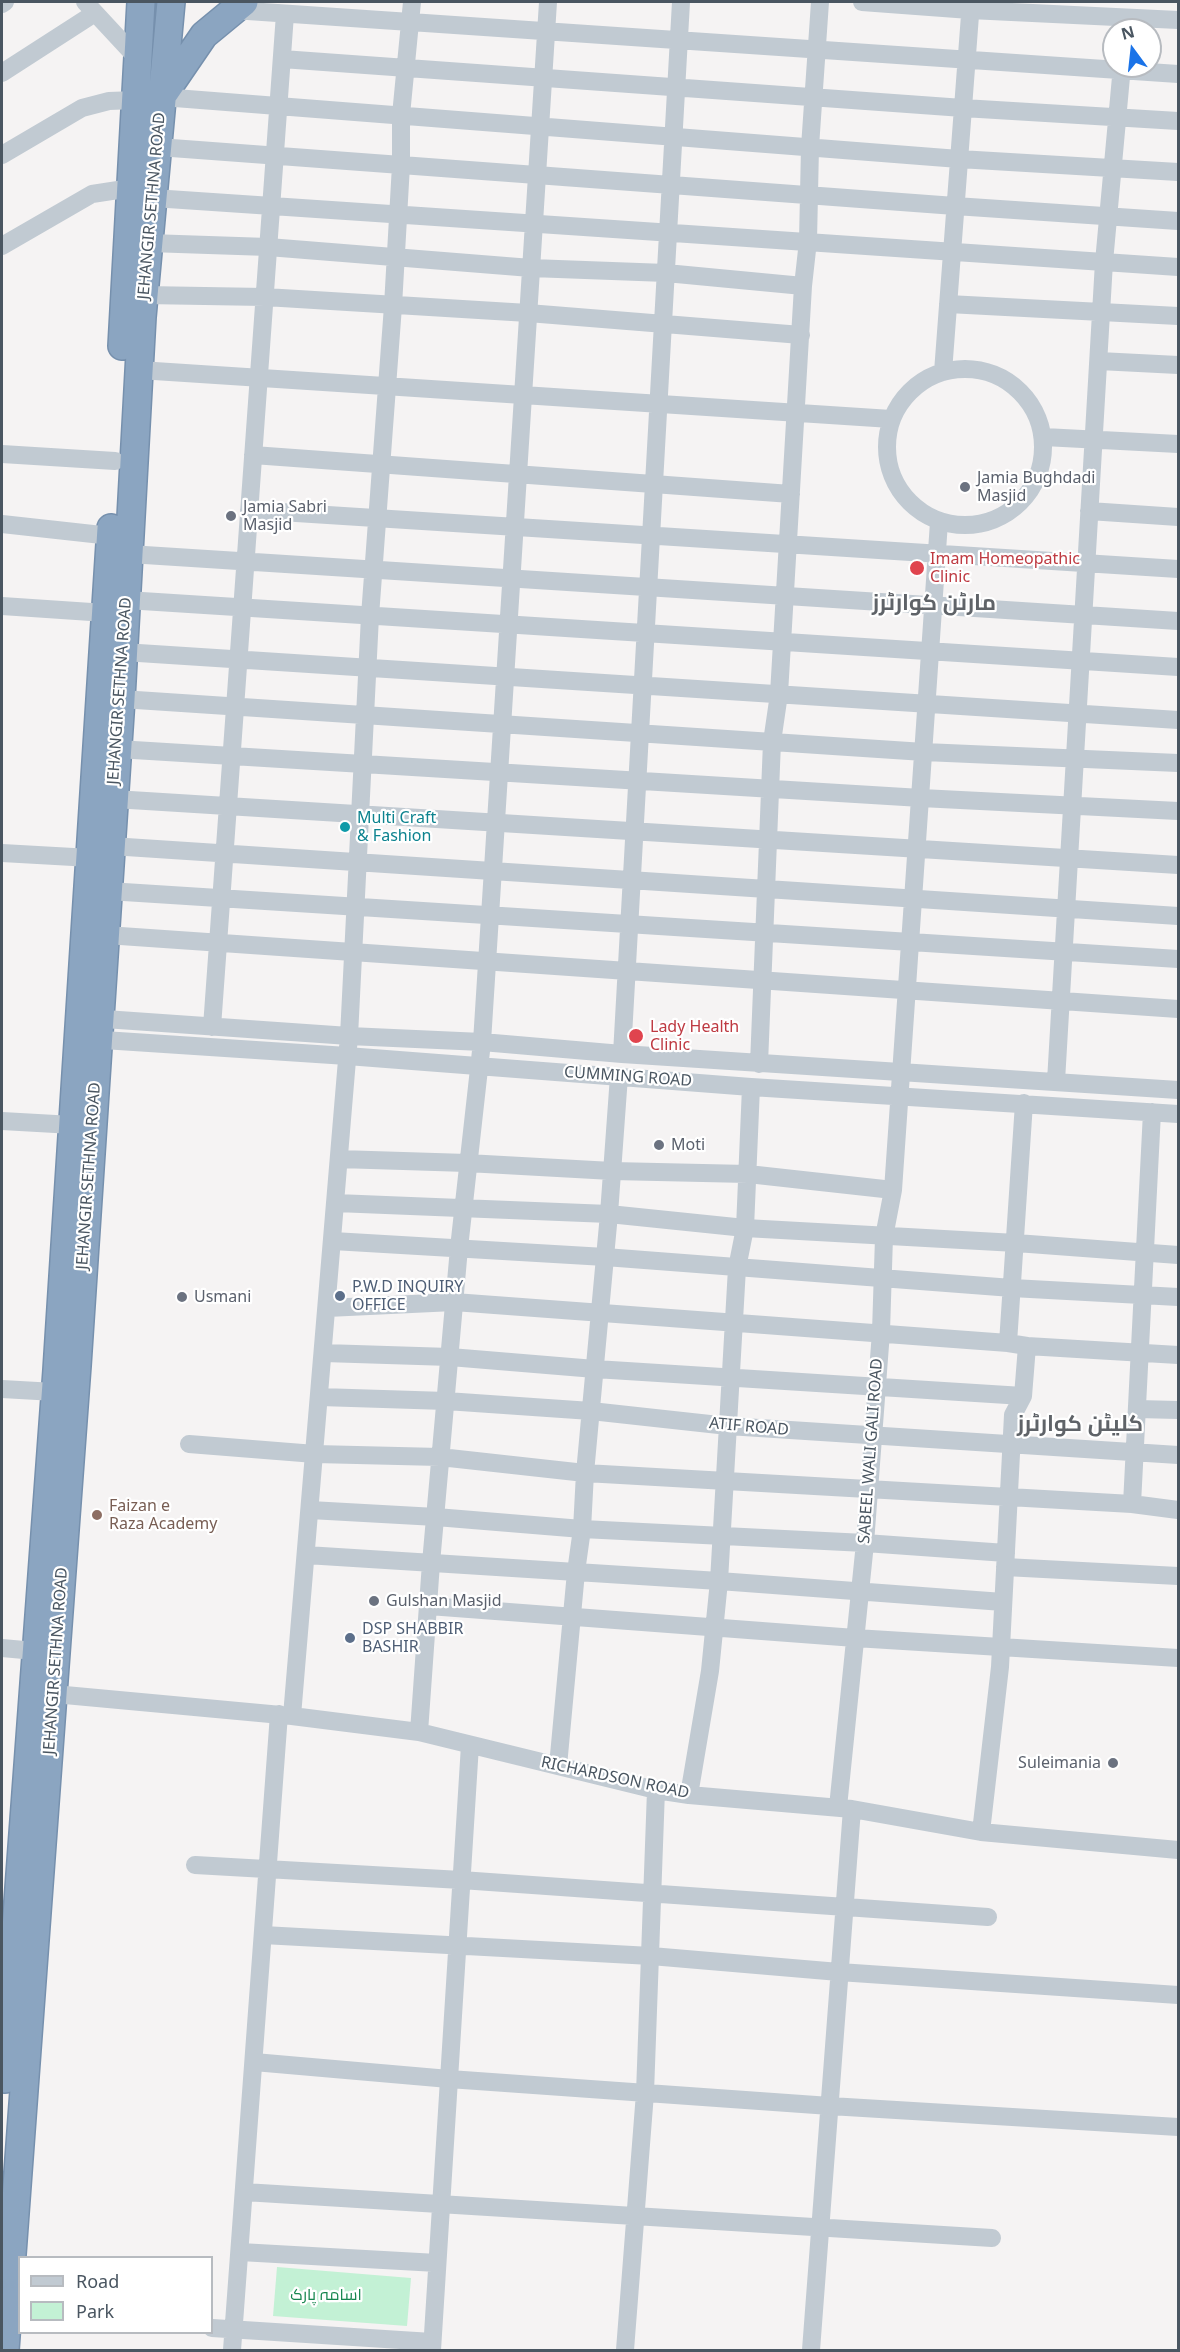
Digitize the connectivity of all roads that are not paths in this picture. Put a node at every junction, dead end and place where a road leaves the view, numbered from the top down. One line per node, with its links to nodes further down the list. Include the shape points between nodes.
1 (141, 2): 18 (highway, JEHANGIR SETHNA ROAD)
2 (171, 2): 29 (highway, JEHANGIR SETHNA ROAD)
3 (412, 2): 14 (street)
4 (548, 2): 15 (street)
5 (681, 2): 16 (street)
6 (819, 2): 17 (street)
7 (862, 2): 9 (street)
8 (238, 6): 11 (street); 29 (highway, via 204,35)
9 (970, 6): 12 (street); 20 (street)
10 (90, 7): 18 (street); 24 (street)
11 (285, 14): 14 (street); 19 (street)
12 (1124, 16): 13 (street)
13 (1179, 20)
14 (411, 23): 15 (street); 22 (street)
15 (546, 32): 16 (street); 26 (street)
16 (679, 41): 17 (street); 28 (street)
17 (817, 50): 20 (street); 30 (street)
18 (137, 58): 31 (highway, JEHANGIR SETHNA ROAD)
19 (282, 59): 22 (street); 32 (street)
20 (966, 61): 21 (street); 33 (street)
21 (1102, 66)
22 (405, 68): 26 (street); 34 (street)
23 (1162, 72): 25 (street)
24 (2, 73)
25 (1179, 74)
26 (543, 78): 28 (street); 37 (street)
27 (1121, 78): 35 (street)
28 (676, 88): 30 (street); 38 (street)
29 (162, 97): 32 (street); 39 (highway, JEHANGIR SETHNA ROAD)
30 (815, 98): 33 (street); 40 (street)
31 (135, 100): 41 (street, via 82,108); 49 (highway, JEHANGIR SETHNA ROAD)
32 (279, 106): 34 (street); 42 (street)
33 (963, 108): 35 (street); 43 (street)
34 (401, 116): 37 (street); 44 (street)
35 (1117, 118): 36 (street); 45 (street)
36 (1179, 121)
37 (540, 126): 38 (street); 47 (street)
38 (673, 137): 40 (street); 48 (street)
39 (158, 147): 42 (street); 49 (highway, JEHANGIR SETHNA ROAD)
40 (810, 147): 43 (street); 50 (street)
41 (2, 155)
42 (275, 156): 44 (street); 51 (street)
43 (959, 159): 45 (street); 52 (street)
44 (401, 165): 47 (street); 53 (street)
45 (1112, 168): 46 (street); 54 (street)
46 (1179, 172)
47 (537, 175): 48 (street); 56 (street)
48 (671, 185): 50 (street); 57 (street)
49 (142, 193): 51 (street); 59 (highway, JEHANGIR SETHNA ROAD); 60 (street, via 92,194); 93 (highway, JEHANGIR SETHNA ROAD)
50 (808, 195): 52 (street); 58 (street)
51 (271, 206): 53 (street); 61 (street)
52 (955, 206): 54 (street); 62 (street)
53 (398, 214): 56 (street); 63 (street)
54 (1107, 217): 55 (street); 64 (street)
55 (1179, 221)
56 (534, 223): 57 (street); 66 (street)
57 (668, 232): 58 (street); 67 (street)
58 (808, 241): 62 (street); 68 (street)
59 (149, 243): 61 (street); 69 (highway, JEHANGIR SETHNA ROAD)
60 (2, 246)
61 (268, 247): 63 (street); 70 (street)
62 (952, 251): 64 (street); 71 (street)
63 (396, 256): 66 (street); 72 (street)
64 (1104, 262): 65 (street); 74 (street)
65 (1179, 267)
66 (531, 268): 67 (street); 73 (street)
67 (666, 273): 68 (street); 76 (street)
68 (803, 286): 77 (street)
69 (144, 294): 70 (street); 80 (highway, JEHANGIR SETHNA ROAD)
70 (265, 297): 72 (street); 82 (street)
71 (948, 304): 74 (street); 81 (street)
72 (393, 306): 73 (street); 83 (street)
73 (528, 313): 76 (street); 84 (street)
74 (1100, 313): 75 (street); 78 (street)
75 (1179, 316)
76 (663, 323): 77 (street); 85 (street)
77 (801, 335): 86 (street)
78 (1099, 361): 79 (street); 89 (street)
79 (1179, 364)
80 (139, 370): 82 (street); 106 (highway, JEHANGIR SETHNA ROAD)
81 (943, 372): 87 (street, via 921,382 903,398); 88 (street, via 970,368 996,375 1019,389 1035,411)
82 (259, 379): 83 (street); 92 (street)
83 (387, 387): 84 (street); 94 (street)
84 (523, 396): 85 (street); 95 (street)
85 (658, 404): 86 (street); 96 (street)
86 (797, 413): 87 (street); 97 (street)
87 (891, 419): 102 (street, via 886,444 888,469 899,492 917,510)
88 (1044, 437): 89 (street); 102 (street, via 1043,463 1033,488 1015,508 992,522 966,526)
89 (1093, 439): 90 (street); 99 (street)
90 (1179, 444)
91 (2, 454): 93 (street)
92 (253, 455): 94 (street); 98 (street)
93 (115, 461): 106 (highway, JEHANGIR SETHNA ROAD)
94 (382, 465): 95 (street); 101 (street)
95 (518, 474): 96 (street); 104 (street)
96 (654, 484): 97 (street); 105 (street)
97 (791, 494): 107 (street)
98 (249, 510): 101 (street); 109 (street)
99 (1089, 511): 100 (street); 110 (street)
100 (1179, 517)
101 (377, 519): 104 (street); 111 (street)
102 (939, 522): 108 (street, SABEEL WALI GALI ROAD)
103 (2, 524): 106 (street)
104 (515, 527): 105 (street); 113 (street)
105 (651, 536): 107 (street); 114 (street)
106 (120, 545): 109 (street); 118 (highway, JEHANGIR SETHNA ROAD)
107 (788, 545): 108 (street); 115 (street)
108 (937, 555): 110 (street); 116 (street, SABEEL WALI GALI ROAD)
109 (246, 561): 111 (street); 119 (street)
110 (1086, 562): 112 (street); 120 (street)
111 (374, 569): 113 (street); 121 (street)
112 (1179, 569)
113 (512, 578): 114 (street); 123 (street)
114 (648, 586): 115 (street); 124 (street)
115 (784, 595): 116 (street); 125 (street)
116 (934, 604): 120 (street); 126 (street, SABEEL WALI GALI ROAD)
117 (2, 606): 118 (street)
118 (116, 606): 119 (street); 127 (highway, JEHANGIR SETHNA ROAD); 163 (highway, JEHANGIR SETHNA ROAD)
119 (242, 608): 121 (street); 128 (street)
120 (1084, 613): 122 (street); 129 (street)
121 (370, 616): 123 (street); 131 (street)
122 (1179, 621)
123 (508, 625): 124 (street); 132 (street)
124 (645, 633): 125 (street); 133 (street)
125 (782, 642): 126 (street); 134 (street)
126 (931, 651): 129 (street); 136 (street, SABEEL WALI GALI ROAD)
127 (123, 652): 128 (street); 135 (highway, JEHANGIR SETHNA ROAD)
128 (238, 660): 131 (street); 137 (street)
129 (1081, 660): 130 (street); 138 (street)
130 (1179, 667)
131 (367, 668): 132 (street); 139 (street)
132 (505, 676): 133 (street); 141 (street)
133 (642, 685): 134 (street); 142 (street)
134 (779, 694): 136 (street); 143 (street)
135 (121, 699): 137 (street); 144 (highway, JEHANGIR SETHNA ROAD)
136 (927, 703): 138 (street); 145 (street, SABEEL WALI GALI ROAD)
137 (235, 707): 139 (street); 146 (street)
138 (1078, 713): 140 (street); 147 (street)
139 (365, 715): 141 (street); 149 (street)
140 (1179, 720)
141 (502, 724): 142 (street); 150 (street)
142 (640, 733): 143 (street); 151 (street)
143 (772, 742): 145 (street); 152 (street)
144 (117, 749): 146 (street); 154 (highway, JEHANGIR SETHNA ROAD)
145 (924, 752): 147 (street); 153 (street, SABEEL WALI GALI ROAD)
146 (231, 756): 149 (street); 155 (street)
147 (1076, 757): 148 (street); 156 (street)
148 (1179, 763)
149 (363, 764): 150 (street); 158 (street)
150 (499, 772): 151 (street); 159 (street)
151 (637, 781): 152 (street); 160 (street)
152 (770, 789): 153 (street); 161 (street)
153 (921, 798): 156 (street); 162 (street, SABEEL WALI GALI ROAD)
154 (114, 799): 155 (street); 163 (highway, JEHANGIR SETHNA ROAD)
155 (228, 806): 158 (street); 165 (street)
156 (1073, 806): 157 (street); 166 (street)
157 (1179, 811)
158 (360, 814): 159 (street); 167 (street)
159 (496, 822): 160 (street); 169 (street)
160 (634, 831): 161 (street); 170 (street)
161 (767, 839): 162 (street); 171 (street)
162 (918, 849): 166 (street); 173 (street, SABEEL WALI GALI ROAD)
163 (101, 852): 164 (street); 165 (street); 172 (highway, JEHANGIR SETHNA ROAD); 194 (highway, JEHANGIR SETHNA ROAD)
164 (2, 853)
165 (225, 853): 167 (street); 174 (street)
166 (1069, 858): 168 (street); 176 (street)
167 (359, 862): 169 (street); 175 (street)
168 (1179, 864)
169 (493, 871): 170 (street); 177 (street)
170 (632, 880): 171 (street); 179 (street)
171 (765, 889): 173 (street); 180 (street)
172 (108, 891): 174 (street); 181 (highway, JEHANGIR SETHNA ROAD)
173 (914, 898): 176 (street); 182 (street, SABEEL WALI GALI ROAD)
174 (221, 899): 175 (street); 183 (street)
175 (357, 907): 177 (street); 184 (street)
176 (1066, 909): 178 (street); 185 (street)
177 (490, 916): 179 (street); 187 (street)
178 (1179, 916)
179 (629, 924): 180 (street); 188 (street)
180 (765, 933): 182 (street); 189 (street)
181 (106, 935): 183 (street); 194 (highway, JEHANGIR SETHNA ROAD)
182 (912, 942): 185 (street); 190 (street, SABEEL WALI GALI ROAD)
183 (218, 943): 184 (street); 193 (street)
184 (354, 952): 187 (street); 195 (street)
185 (1063, 952): 186 (street); 191 (street)
186 (1179, 959)
187 (487, 962): 188 (street); 196 (street)
188 (626, 971): 189 (street); 197 (street)
189 (763, 981): 190 (street); 199 (street)
190 (908, 991): 191 (street); 201 (street, SABEEL WALI GALI ROAD)
191 (1060, 1001): 192 (street); 203 (street)
192 (1179, 1009)
193 (212, 1027): 194 (street, CUMMING ROAD); 195 (street, CUMMING ROAD)
194 (89, 1028): 198 (street, CUMMING ROAD); 211 (highway, JEHANGIR SETHNA ROAD); 290 (highway, JEHANGIR SETHNA ROAD)
195 (349, 1036): 196 (street, CUMMING ROAD); 198 (street)
196 (482, 1042): 197 (street, CUMMING ROAD); 200 (street)
197 (622, 1054): 199 (street, CUMMING ROAD)
198 (347, 1056): 200 (street, CUMMING ROAD); 212 (street)
199 (759, 1064): 201 (street, CUMMING ROAD)
200 (477, 1067): 202 (street, CUMMING ROAD); 213 (street)
201 (902, 1071): 203 (street, CUMMING ROAD); 206 (street, SABEEL WALI GALI ROAD)
202 (619, 1076): 204 (street, CUMMING ROAD); 214 (street)
203 (1056, 1082): 205 (street, CUMMING ROAD)
204 (751, 1087): 206 (street, CUMMING ROAD); 215 (street)
205 (1179, 1090)
206 (900, 1095): 207 (street, CUMMING ROAD); 216 (street, SABEEL WALI GALI ROAD)
207 (1024, 1103): 208 (street, CUMMING ROAD); 223 (street)
208 (1152, 1112): 209 (street, CUMMING ROAD); 225 (street)
209 (1179, 1114)
210 (2, 1121): 211 (street)
211 (73, 1125): 248 (highway, JEHANGIR SETHNA ROAD)
212 (339, 1159): 213 (street); 217 (street)
213 (467, 1163): 214 (street); 218 (street)
214 (612, 1171): 215 (street); 219 (street)
215 (748, 1174): 216 (street); 220 (street)
216 (893, 1190): 221 (street, SABEEL WALI GALI ROAD)
217 (336, 1203): 218 (street); 222 (street)
218 (463, 1208): 219 (street); 224 (street)
219 (609, 1214): 220 (street); 227 (street)
220 (745, 1228): 221 (street); 228 (street)
221 (885, 1237): 223 (street); 229 (street, SABEEL WALI GALI ROAD)
222 (333, 1241): 224 (street); 234 (street)
223 (1016, 1243): 225 (street); 230 (street)
224 (459, 1248): 227 (street); 233 (street)
225 (1145, 1253): 226 (street); 231 (street)
226 (1179, 1256)
227 (605, 1257): 228 (street); 235 (street)
228 (738, 1268): 229 (street); 236 (street)
229 (882, 1277): 230 (street); 237 (street, SABEEL WALI GALI ROAD)
230 (1012, 1288): 231 (street); 238 (street)
231 (1142, 1295): 232 (street); 241 (street)
232 (1179, 1297)
233 (454, 1302): 234 (street); 235 (street); 243 (street)
234 (327, 1308): 240 (street)
235 (600, 1314): 236 (street); 244 (street)
236 (735, 1323): 237 (street); 245 (street)
237 (881, 1332): 238 (street); 246 (street, SABEEL WALI GALI ROAD)
238 (1008, 1343): 239 (street)
239 (1027, 1346): 241 (street); 250 (street)
240 (324, 1353): 243 (street); 249 (street)
241 (1140, 1353): 242 (street); 252 (street)
242 (1179, 1355)
243 (450, 1357): 244 (street); 251 (street)
244 (595, 1369): 245 (street); 254 (street)
245 (731, 1377): 246 (street); 255 (street)
246 (876, 1386): 250 (street); 256 (street, SABEEL WALI GALI ROAD)
247 (2, 1389): 248 (street)
248 (55, 1392): 288 (highway, JEHANGIR SETHNA ROAD)
249 (320, 1396): 251 (street, ATIF ROAD); 260 (street)
250 (1023, 1396): 258 (street, via 1012,1415)
251 (446, 1401): 254 (street, ATIF ROAD); 262 (street)
252 (1137, 1409): 253 (street); 259 (street)
253 (1179, 1410)
254 (591, 1411): 255 (street, ATIF ROAD); 263 (street)
255 (728, 1426): 256 (street, ATIF ROAD); 264 (street)
256 (872, 1436): 258 (street, ATIF ROAD); 265 (street, SABEEL WALI GALI ROAD)
257 (189, 1444): 260 (street)
258 (1011, 1446): 259 (street, ATIF ROAD); 266 (street)
259 (1135, 1453): 261 (street, ATIF ROAD); 267 (street)
260 (315, 1454): 262 (street); 268 (street)
261 (1179, 1455)
262 (440, 1458): 263 (street); 270 (street)
263 (585, 1473): 264 (street); 271 (street)
264 (725, 1480): 265 (street); 272 (street)
265 (867, 1490): 266 (street); 273 (street, SABEEL WALI GALI ROAD)
266 (1009, 1497): 267 (street); 275 (street)
267 (1132, 1504): 269 (street)
268 (310, 1510): 270 (street); 274 (street)
269 (1179, 1510)
270 (436, 1517): 271 (street); 276 (street)
271 (582, 1529): 272 (street); 277 (street)
272 (722, 1536): 273 (street); 279 (street)
273 (865, 1543): 275 (street); 280 (street, SABEEL WALI GALI ROAD)
274 (306, 1555): 276 (street); 291 (street)
275 (1005, 1560): 278 (street); 281 (street)
276 (431, 1563): 277 (street); 282 (street)
277 (576, 1572): 279 (street); 283 (street)
278 (1179, 1576)
279 (719, 1581): 280 (street); 284 (street)
280 (858, 1591): 281 (street); 285 (street, SABEEL WALI GALI ROAD)
281 (1003, 1602): 286 (street)
282 (429, 1606): 283 (street); 292 (street)
283 (572, 1617): 284 (street); 294 (street)
284 (715, 1628): 285 (street); 296 (street)
285 (855, 1638): 286 (street); 297 (street, SABEEL WALI GALI ROAD)
286 (1001, 1646): 289 (street); 298 (street)
287 (2, 1648): 288 (street)
288 (35, 1652): 311 (highway, JEHANGIR SETHNA ROAD)
289 (1179, 1658)
290 (54, 1694): 291 (street, RICHARDSON ROAD); 325 (highway, JEHANGIR SETHNA ROAD)
291 (286, 1715): 292 (street, RICHARDSON ROAD); 301 (street)
292 (419, 1732): 293 (street, RICHARDSON ROAD)
293 (470, 1745): 294 (street, RICHARDSON ROAD); 302 (street)
294 (558, 1766): 295 (street, RICHARDSON ROAD)
295 (656, 1790): 296 (street, RICHARDSON ROAD); 303 (street)
296 (689, 1795): 297 (street, RICHARDSON ROAD)
297 (845, 1808): 298 (street, RICHARDSON ROAD); 304 (street, SABEEL WALI GALI ROAD)
298 (981, 1832): 299 (street, RICHARDSON ROAD)
299 (1179, 1850)
300 (195, 1865): 301 (street)
301 (268, 1869): 302 (street); 306 (street)
302 (461, 1880): 303 (street); 307 (street)
303 (654, 1893): 304 (street); 308 (street)
304 (844, 1906): 305 (street); 309 (street, SABEEL WALI GALI ROAD)
305 (988, 1917)
306 (263, 1935): 307 (street); 312 (street)
307 (457, 1946): 308 (street); 313 (street)
308 (651, 1956): 309 (street); 314 (street)
309 (839, 1972): 310 (street); 315 (street, SABEEL WALI GALI ROAD)
310 (1179, 1995)
311 (5, 2031): 317 (highway, JEHANGIR SETHNA ROAD)
312 (254, 2062): 313 (street); 318 (street)
313 (449, 2079): 314 (street); 319 (street)
314 (645, 2093): 315 (street); 320 (street)
315 (830, 2106): 316 (street); 321 (street, SABEEL WALI GALI ROAD)
316 (1179, 2127)
317 (2, 2134)
318 (244, 2192): 319 (street); 323 (street)
319 (441, 2205): 320 (street); 324 (street)
320 (635, 2216): 321 (street); 331 (street)
321 (820, 2227): 322 (street); 332 (street, SABEEL WALI GALI ROAD)
322 (992, 2238)
323 (240, 2252): 324 (street); 327 (street)
324 (437, 2263): 328 (street)
325 (13, 2314): 329 (highway, JEHANGIR SETHNA ROAD)
326 (213, 2328): 327 (street)
327 (234, 2330): 328 (street); 330 (street)
328 (432, 2346)
329 (5, 2350)
330 (232, 2350)
331 (625, 2350)
332 (811, 2350)

